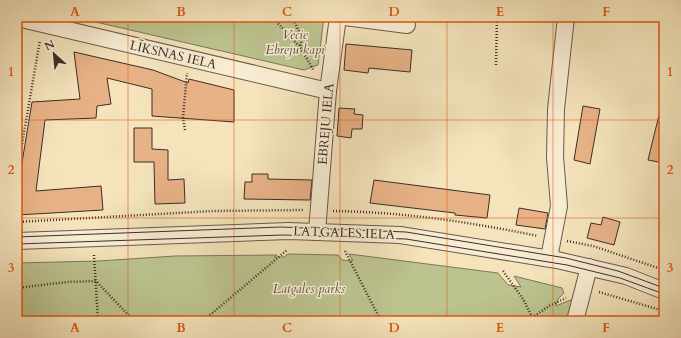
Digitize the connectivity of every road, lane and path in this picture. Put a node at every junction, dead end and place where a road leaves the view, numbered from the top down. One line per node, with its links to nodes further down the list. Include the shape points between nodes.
1 (272, 17): 10 (path)
2 (292, 17): 10 (path, via 302,38)
3 (338, 17): 13 (street, EBREJU IELA)
4 (345, 17): 9 (street)
5 (497, 17): 12 (path)
6 (566, 17): 21 (street, via 556,109 555,157 559,206)
7 (17, 18): 8 (street, LĪKSNAS IELA)
8 (43, 24): 11 (street, LĪKSNAS IELA); 15 (path)
9 (407, 25)
10 (300, 47): 13 (path, via 312,70)
11 (190, 59): 13 (street, LĪKSNAS IELA); 14 (path, via 183,118)
12 (496, 65)
13 (329, 88): 16 (street, EBREJU IELA)
14 (185, 130)
15 (17, 173)
16 (317, 232): 17 (street, LATGALES IELA); 21 (street, LATGALES IELA, via 400,235)
17 (17, 241)
18 (287, 250): 32 (path)
19 (345, 251): 33 (path)
20 (94, 255): 24 (path)
21 (550, 258): 22 (street, LATGALES IELA)
22 (588, 267): 26 (street); 27 (street, LATGALES IELA, via 626,276)
23 (503, 270): 29 (path)
24 (96, 281): 25 (path); 30 (path); 31 (path)
25 (17, 288)
26 (583, 290): 28 (path, via 608,294); 29 (path); 36 (street)
27 (664, 291)
28 (664, 311)
29 (532, 317): 34 (path); 35 (path)
30 (98, 321)
31 (134, 321)
32 (203, 321)
33 (381, 321)
34 (526, 321)
35 (534, 321)
36 (575, 321)

